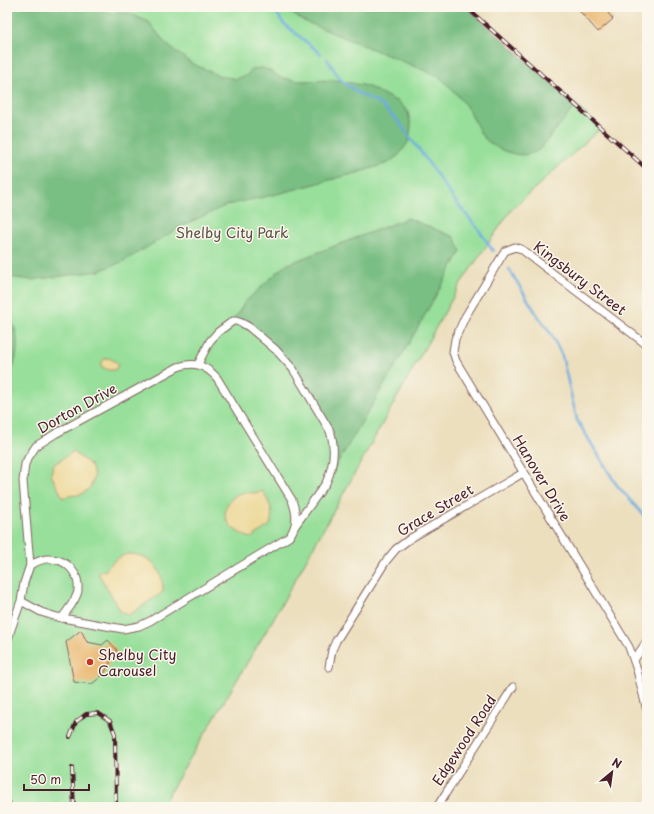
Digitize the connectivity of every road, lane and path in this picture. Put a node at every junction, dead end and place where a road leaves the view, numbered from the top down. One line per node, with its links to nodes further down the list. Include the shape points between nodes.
1 (499, 263): 2 (street, Kingsbury Street, via 505,252 515,247 521,250); 4 (street, Hanover Drive, via 465,317 455,339 453,352)
2 (647, 345)
3 (198, 364): 5 (street, via 216,378 292,500 296,515); 5 (street, via 210,341 218,332 236,321 249,327 293,369 334,441 328,479); 6 (street, Dorton Drive, via 178,367 36,446 25,464 23,481)
4 (523, 473): 11 (street, Hanover Drive, via 629,647); 12 (street, Grace Street, via 396,549 336,641)
5 (295, 526): 8 (street, via 284,541 139,626 123,629)
6 (30, 566): 7 (street, Dorton Drive); 8 (street, via 49,558 62,562 76,575 78,589 75,600)
7 (21, 601): 8 (street, via 41,612); 10 (street, Dorton Drive)
8 (62, 618)
9 (647, 641): 11 (street)
10 (7, 644)
11 (634, 660): 14 (street, Hanover Drive)
12 (328, 667)
13 (513, 687): 17 (street, Edgewood Road)
14 (647, 711)
15 (7, 803): 16 (street)
16 (8, 807)
17 (437, 807)

